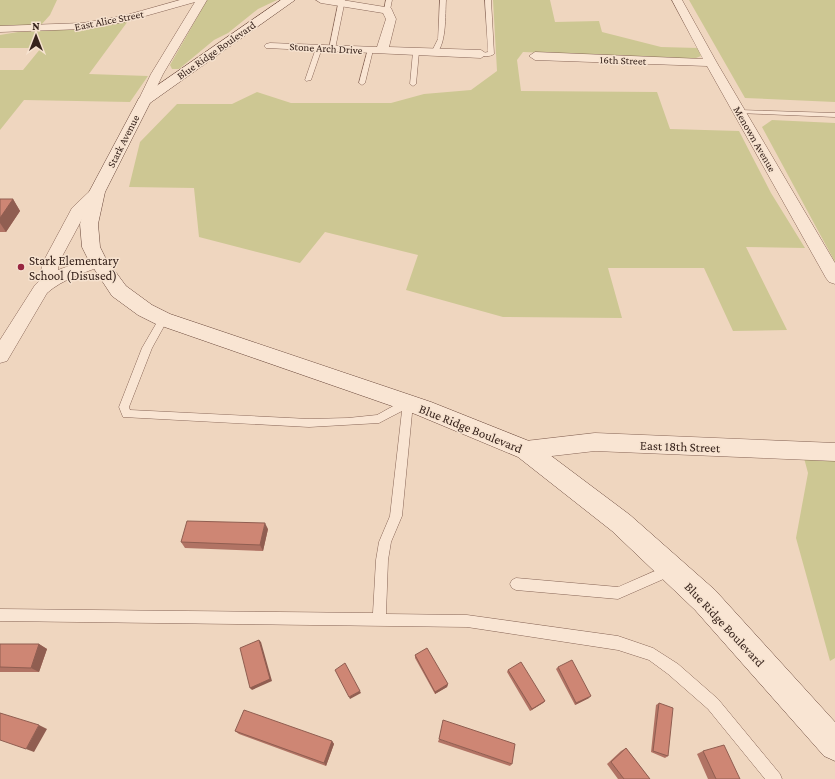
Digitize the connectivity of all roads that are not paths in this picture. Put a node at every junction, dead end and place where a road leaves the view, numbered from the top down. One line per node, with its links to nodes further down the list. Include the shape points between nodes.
1 (192, 0): 10 (street, East Alice Street, via 124,19 83,26)
2 (202, 0): 24 (street, Stark Avenue, via 156,74)
3 (289, 0): 24 (main road, Blue Ridge Boulevard)
4 (321, 0): 8 (street, Stone Arch Drive)
5 (443, 0): 17 (lane, via 441,38)
6 (488, 0): 18 (lane, via 490,54)
7 (677, 0): 20 (street, Menown Avenue)
8 (340, 1): 9 (street, Stone Arch Drive); 13 (lane)
9 (388, 5): 15 (street, Stone Arch Drive, via 391,19)
10 (0, 29)
11 (270, 46): 12 (street, Stone Arch Drive)
12 (319, 48): 13 (street, Stone Arch Drive); 21 (lane)
13 (332, 49): 14 (street, Stone Arch Drive)
14 (370, 50): 15 (street, Stone Arch Drive); 22 (lane)
15 (382, 51): 16 (street, Stone Arch Drive)
16 (416, 52): 17 (street, Stone Arch Drive); 23 (lane)
17 (434, 52): 18 (street, Stone Arch Drive)
18 (481, 54)
19 (535, 56): 20 (street, 16th Street)
20 (711, 63): 25 (street, Menown Avenue)
21 (308, 80)
22 (362, 83)
23 (413, 84)
24 (144, 101): 27 (main road, Stark Avenue)
25 (739, 112): 26 (lane); 29 (street, Menown Avenue)
26 (835, 115)
27 (97, 192): 28 (main road, Blue Ridge Boulevard, via 89,224 92,247); 30 (street, Stark Avenue, via 80,208 50,264)
28 (98, 261): 30 (street); 31 (main road, Blue Ridge Boulevard, via 119,291 145,310)
29 (835, 278)
30 (49, 282): 32 (street, via 41,289)
31 (163, 319): 33 (main road, Blue Ridge Boulevard); 33 (lane, via 147,348 124,407 127,414 309,423 348,422 379,419)
32 (0, 356)
33 (408, 403): 34 (main road, Blue Ridge Boulevard); 39 (lane, via 396,516 385,542 382,560)
34 (526, 450): 35 (street, East 18th Street, via 595,442); 36 (main road, Blue Ridge Boulevard, via 620,523)
35 (835, 452)
36 (671, 569): 37 (lane, via 618,593); 40 (main road, Blue Ridge Boulevard, via 705,600)
37 (516, 584)
38 (0, 615): 39 (lane)
39 (378, 620): 41 (lane, via 467,621 618,644 653,655 673,668 713,704)
40 (835, 745)
41 (775, 779)

